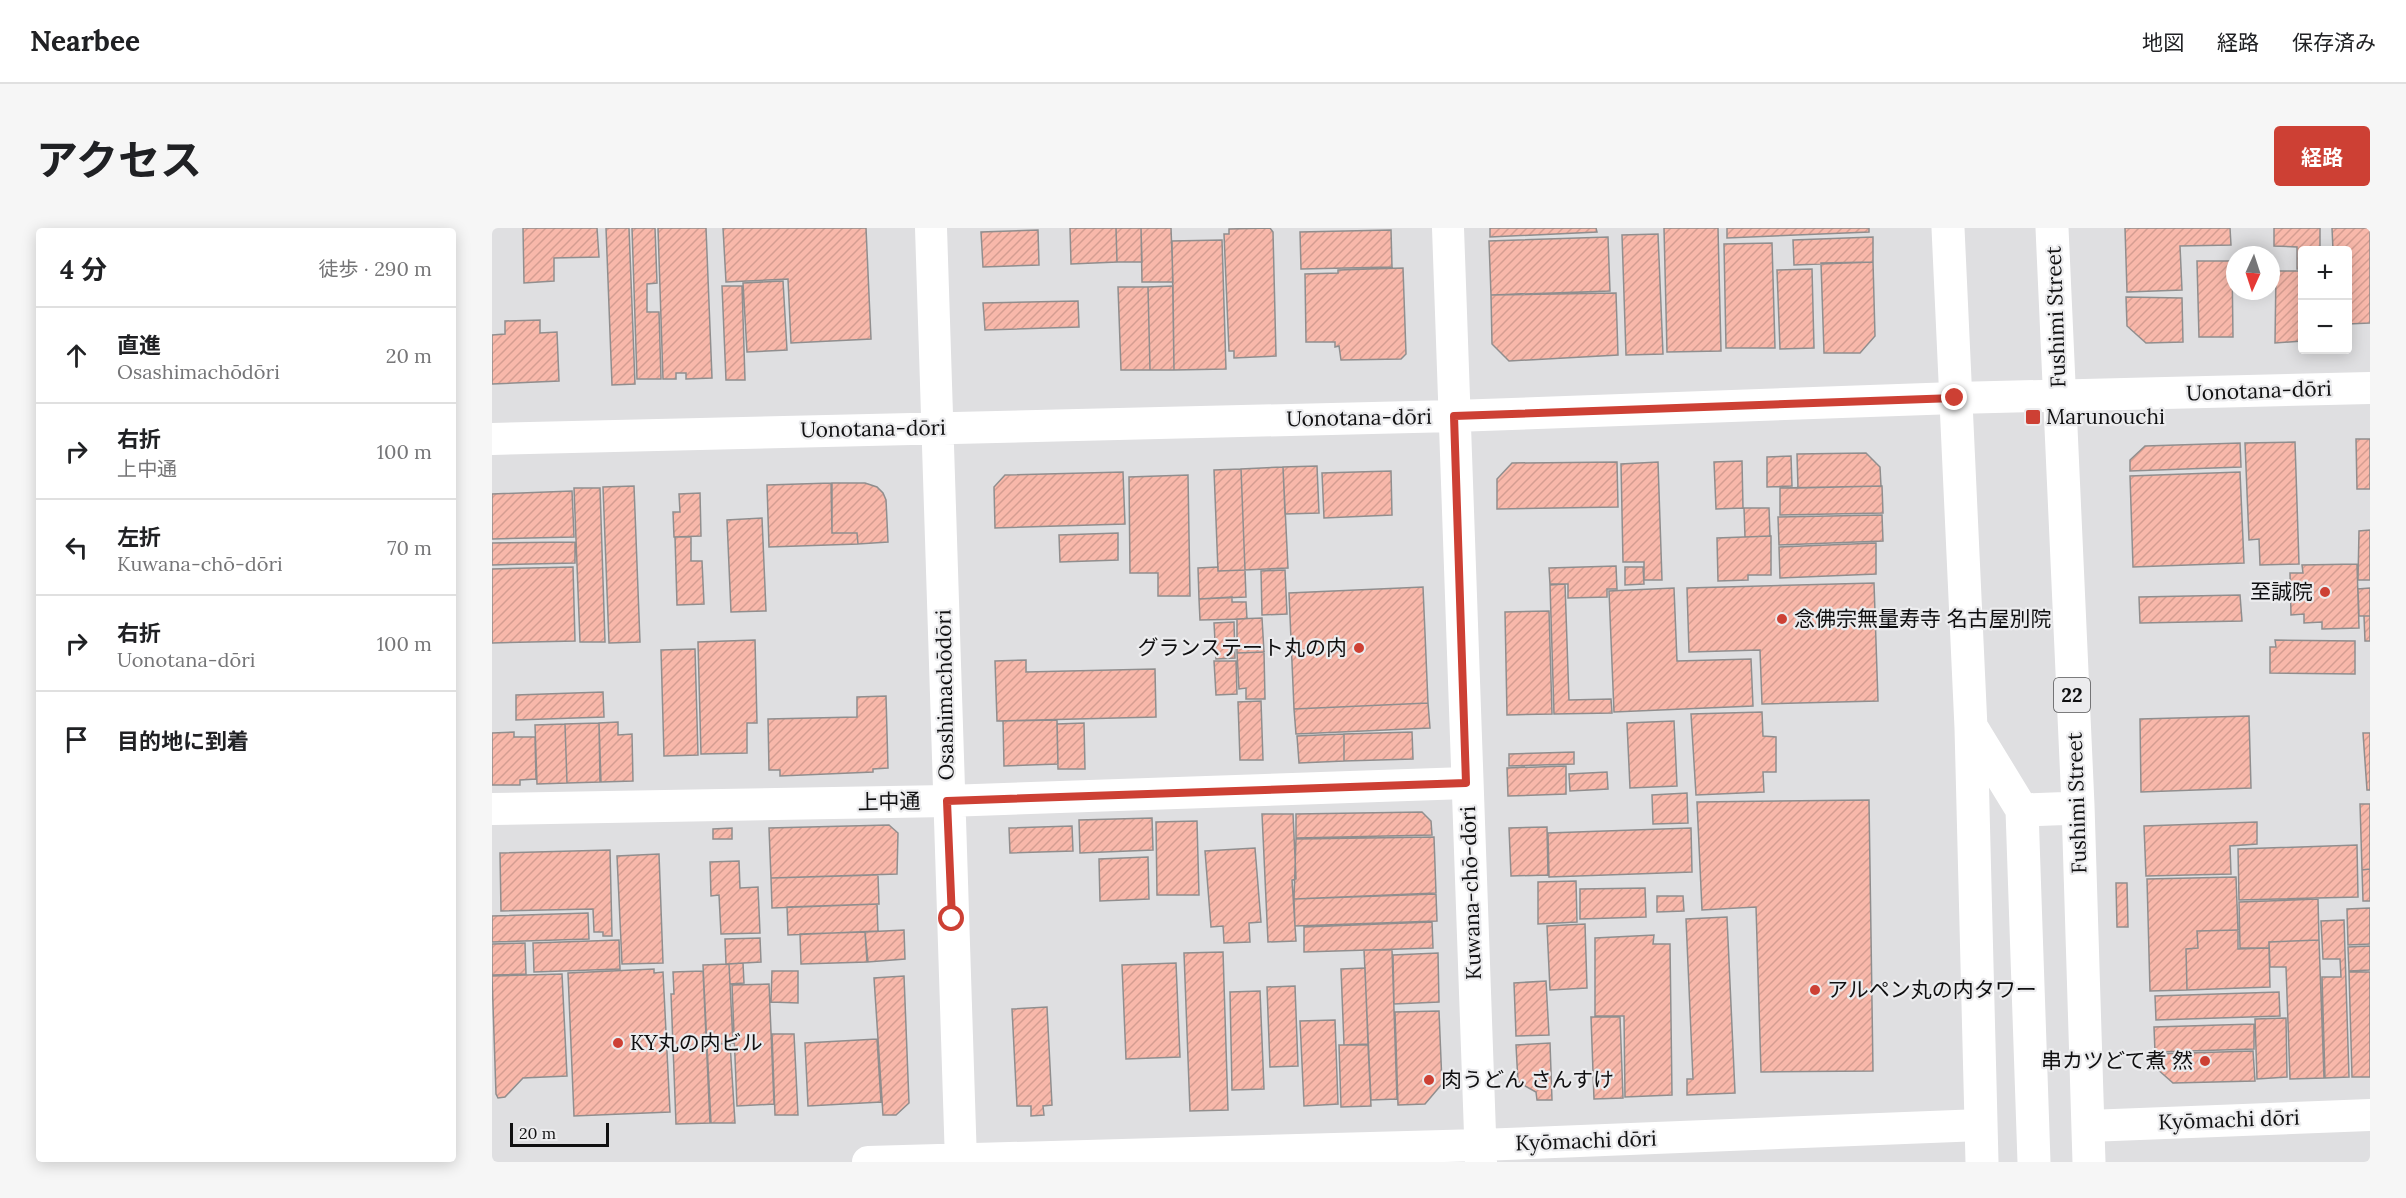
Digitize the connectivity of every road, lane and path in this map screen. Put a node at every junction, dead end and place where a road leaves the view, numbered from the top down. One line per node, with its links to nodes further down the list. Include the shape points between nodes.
1 (931, 228): 9 (street, Osashimachōdōri)
2 (1448, 228): 8 (street, Kuwana-chō-dōri)
3 (1948, 228): 7 (highway)
4 (2052, 228): 6 (highway, Fushimi Street / 22)
5 (2370, 388): 6 (street, Uonotana-dōri)
6 (2058, 397): 7 (street, Uonotana-dōri); 14 (highway, Fushimi Street / 22)
7 (1955, 398): 8 (street, Uonotana-dōri); 11 (highway)
8 (1454, 416): 9 (street, Uonotana-dōri); 12 (street, Kuwana-chō-dōri)
9 (938, 428): 10 (street, Uonotana-dōri); 13 (street, Osashimachōdōri)
10 (492, 439)
11 (1971, 728): 16 (highway); 18 (highway)
12 (1466, 783): 13 (street, 上中通); 20 (street, Kuwana-chō-dōri)
13 (947, 801): 15 (street, 上中通); 21 (street, Osashimachōdōri)
14 (2078, 808): 16 (highway); 19 (highway, Fushimi Street / 22)
15 (492, 809)
16 (2022, 810): 24 (highway)
17 (2370, 1115): 19 (street, Kyōmachi dōri)
18 (1981, 1125): 20 (street, Kyōmachi dōri); 23 (highway)
19 (2088, 1126): 25 (highway, Fushimi Street / 22)
20 (1481, 1153): 21 (street, Kyōmachi dōri)
21 (961, 1161): 22 (street, Kyōmachi dōri)
22 (868, 1162)
23 (1982, 1162)
24 (2034, 1162)
25 (2089, 1162)

